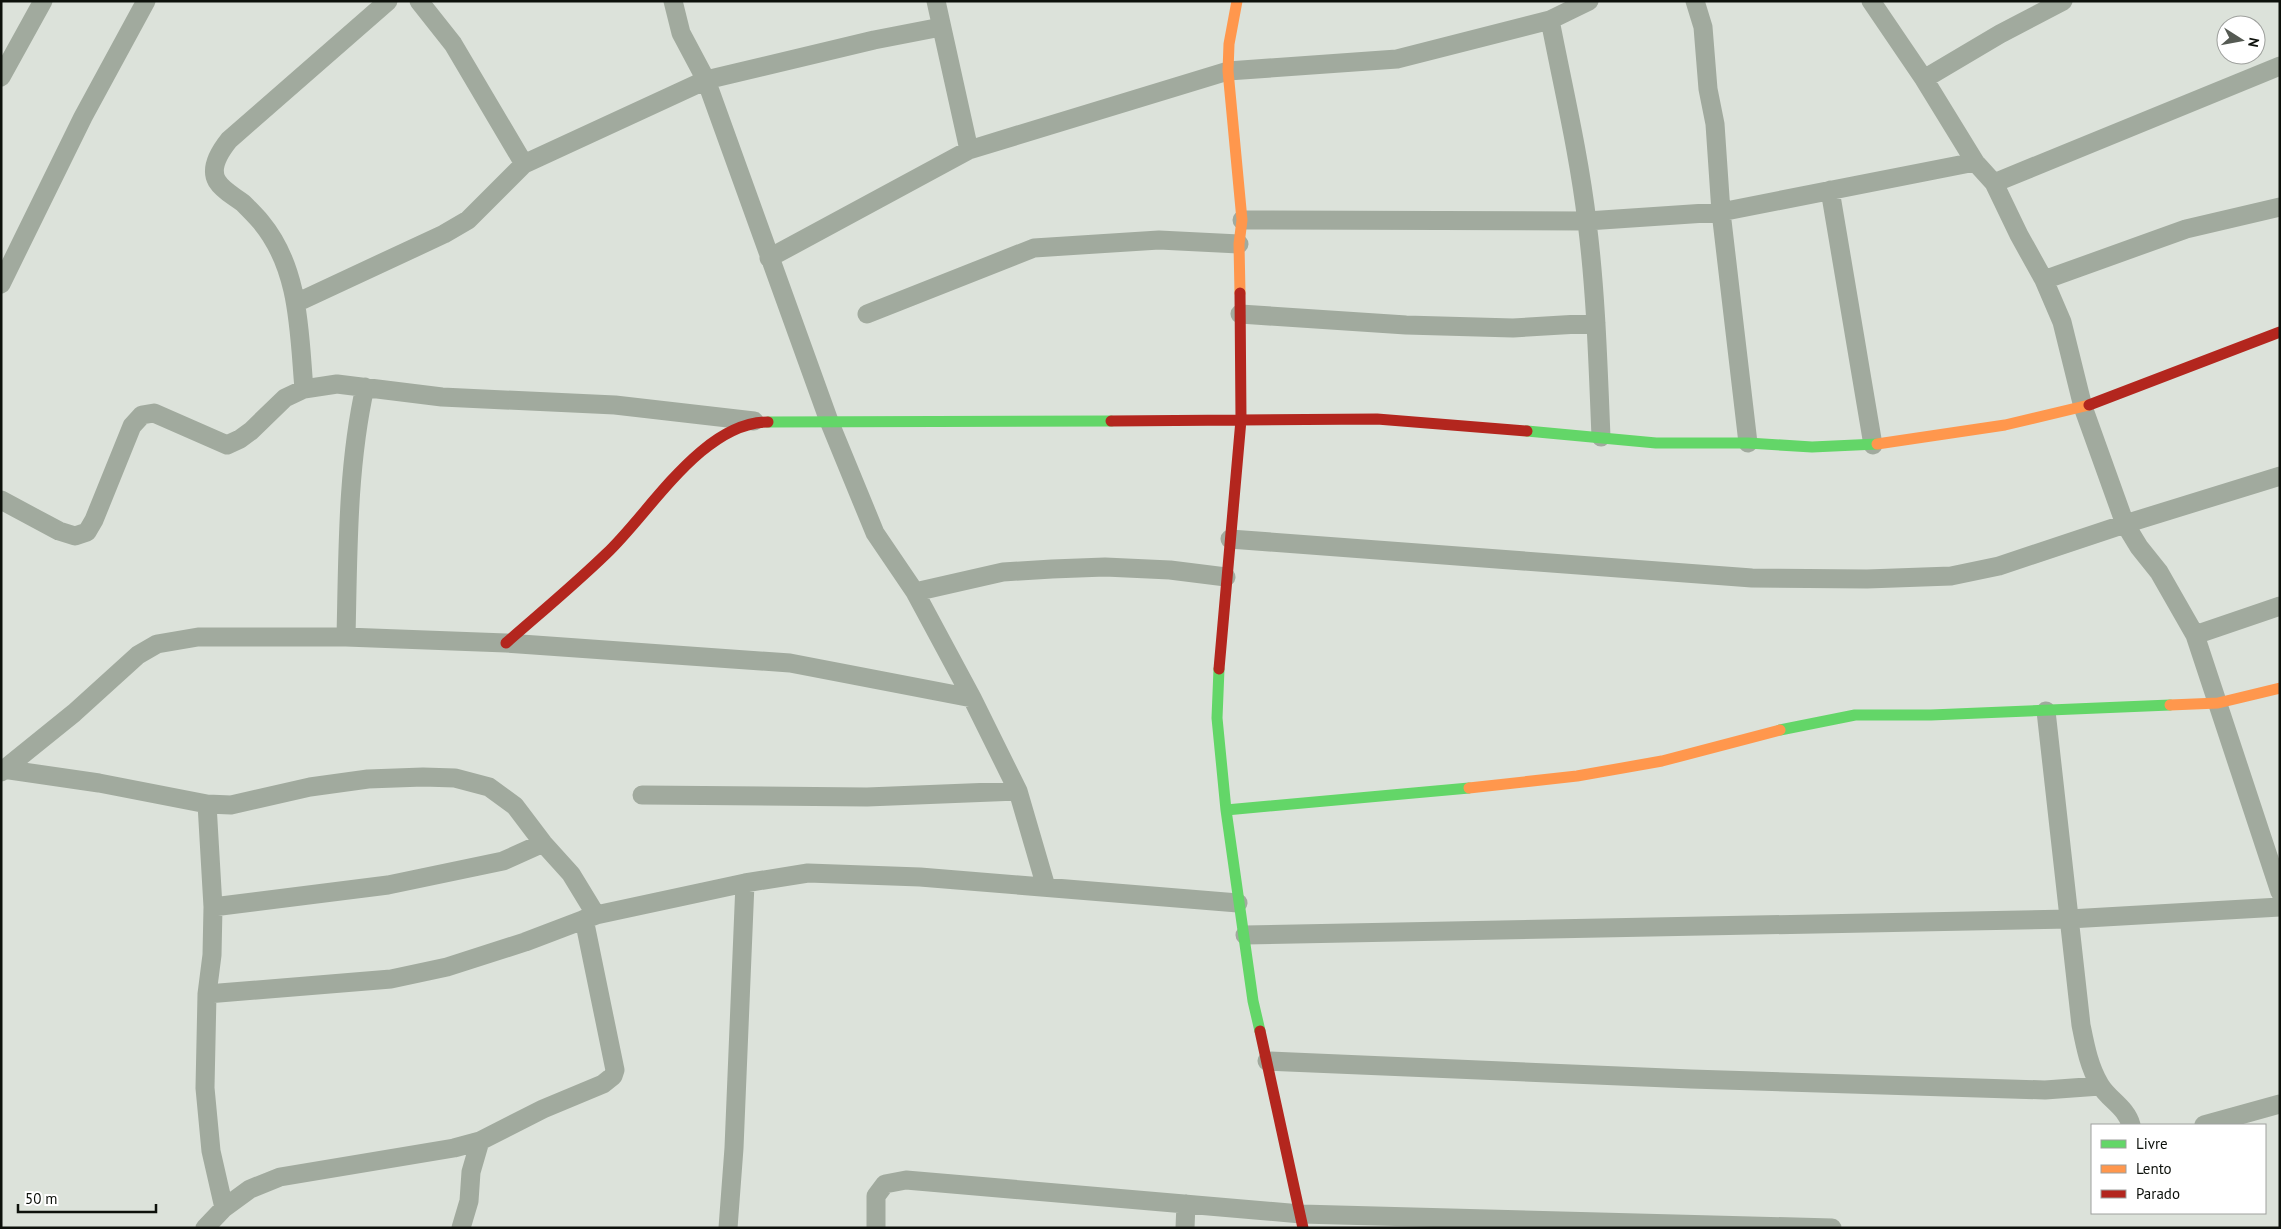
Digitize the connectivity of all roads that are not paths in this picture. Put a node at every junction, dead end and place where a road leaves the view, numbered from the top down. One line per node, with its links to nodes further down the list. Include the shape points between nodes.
1 (43, 1): 16 (street)
2 (146, 1): 31 (street, via 82,117)
3 (388, 1): 32 (street, via 219,152 214,170 216,180 262,223 287,267)
4 (419, 1): 21 (street, via 453,44)
5 (673, 1): 18 (street, via 680,33)
6 (936, 1): 13 (street)
7 (1237, 1): 15 (street)
8 (1589, 1): 12 (street)
9 (1694, 1): 25 (street, via 1703,27 1708,90 1715,124)
10 (1871, 1): 17 (street)
11 (2063, 1): 17 (street)
12 (1550, 20): 15 (street, via 1397,59); 27 (street)
13 (941, 27): 18 (street); 19 (street)
14 (2280, 66): 22 (street)
15 (1228, 71): 19 (street); 26 (street)
16 (1, 77)
17 (1924, 79): 20 (street)
18 (706, 80): 21 (street); 29 (street)
19 (968, 150): 29 (street)
20 (1975, 162): 22 (street); 23 (street)
21 (524, 164): 32 (street, via 468,220)
22 (1994, 182): 30 (street)
23 (1830, 190): 25 (street); 45 (street)
24 (2280, 207): 30 (street, via 2186,228)
25 (1721, 212): 27 (street); 44 (street)
26 (1242, 220): 27 (street); 28 (street)
27 (1587, 221): 35 (street)
28 (1239, 244): 33 (street, via 1159,240 1034,248); 34 (street)
29 (769, 258): 41 (street)
30 (2044, 280): 39 (street, via 2062,322)
31 (1, 284)
32 (296, 303): 38 (street)
33 (867, 314)
34 (1240, 314): 35 (street, via 1513,328); 40 (street)
35 (1596, 323): 43 (street)
36 (2280, 332): 39 (street)
37 (365, 387): 38 (street, via 337,384); 42 (street, via 442,397 615,405); 54 (street, via 357,422 353,470)
38 (304, 389): 47 (street, via 285,398 240,440 227,445 154,413 142,415 132,426 87,532 75,536 60,531)
39 (2083, 407): 45 (street, via 2005,425); 48 (street)
40 (1241, 420): 41 (street); 43 (street, via 1377,419); 49 (street)
41 (829, 421): 42 (street); 51 (street, via 875,533)
42 (758, 422): 55 (street, via 728,433 705,449 663,489 608,553)
43 (1601, 437): 44 (street, via 1656,442)
44 (1748, 443): 45 (street, via 1812,447)
45 (1873, 445)
46 (2280, 476): 48 (street)
47 (1, 500)
48 (2125, 524): 49 (street, via 1999,566 1952,576 1867,579 1752,578); 53 (street, via 2159,572)
49 (1230, 539): 50 (street)
50 (1226, 576): 51 (street, via 1105,568 1003,572); 64 (street, via 1217,718)
51 (915, 592): 57 (street)
52 (2280, 606): 53 (street)
53 (2194, 635): 58 (street)
54 (346, 637): 55 (street); 60 (street, via 198,637 157,644 138,655 74,713)
55 (506, 643): 57 (street, via 790,663)
56 (2280, 688): 58 (street)
57 (972, 698): 61 (street)
58 (2218, 703): 59 (street); 68 (street)
59 (2046, 711): 64 (street, via 1855,715 1792,727 1662,761 1577,776); 73 (street)
60 (2, 771): 63 (street, via 99,783)
61 (1018, 791): 62 (street, via 867,797); 67 (street)
62 (642, 794)
63 (207, 804): 65 (street, via 231,805 310,787 368,779 455,778 489,787 515,806); 70 (street)
64 (1226, 810): 69 (street)
65 (543, 843): 70 (street, via 503,861 388,884); 72 (street, via 571,874)
66 (745, 883): 67 (street, via 808,873 920,877); 72 (street); 87 (street)
67 (1046, 887): 69 (street)
68 (2280, 892)
69 (1238, 903): 74 (street)
70 (213, 907): 75 (street)
71 (2280, 907): 73 (street)
72 (590, 917): 75 (street, via 525,942 391,979); 81 (street, via 615,1070 613,1076 603,1084 543,1109)
73 (2069, 918): 74 (street); 77 (street, via 2086,1053)
74 (1245, 934): 76 (street, via 1253,1002)
75 (207, 994): 83 (street, via 205,1088 211,1151)
76 (1267, 1061): 77 (street, via 1868,1085 2046,1090); 84 (street)
77 (2100, 1086): 79 (street, via 2125,1112)
78 (2280, 1104): 80 (street)
79 (2130, 1124)
80 (2208, 1124)
81 (480, 1141): 83 (street, via 280,1177 250,1189); 86 (street, via 471,1172 469,1201)
82 (1186, 1204): 84 (street); 88 (street, via 906,1180 885,1184 876,1196); 89 (street)
83 (224, 1208): 85 (street)
84 (1302, 1221): 90 (street)
85 (205, 1228)
86 (462, 1228)
87 (728, 1228)
88 (876, 1228)
89 (1185, 1228)
90 (1832, 1228)

